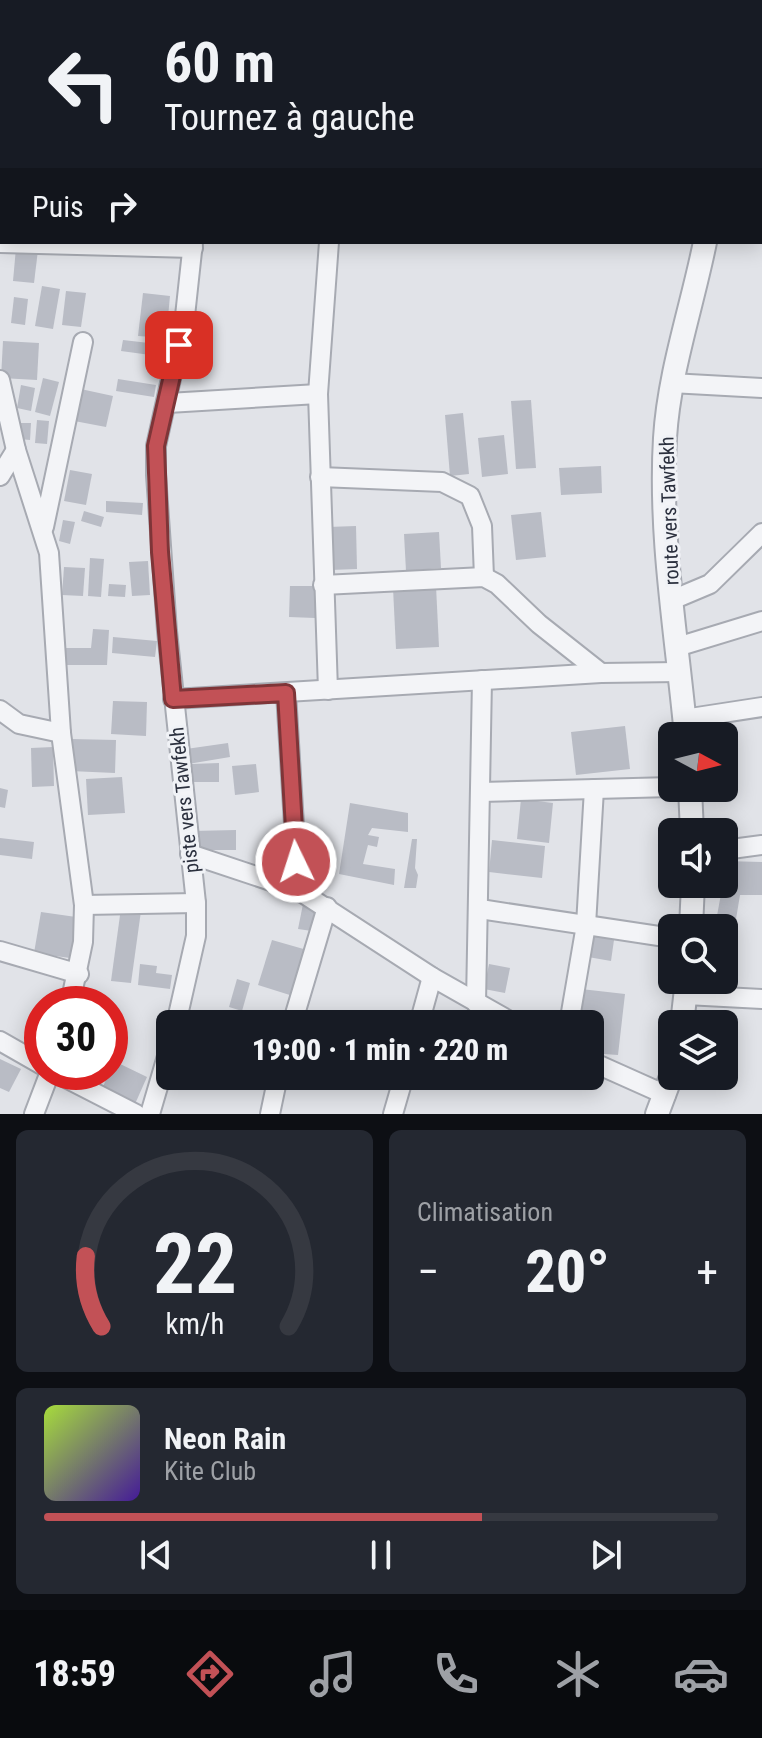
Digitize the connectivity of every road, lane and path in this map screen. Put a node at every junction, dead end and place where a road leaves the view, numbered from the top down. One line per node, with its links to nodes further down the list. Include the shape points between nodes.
1 (154, 244): 4 (street)
2 (329, 244): 9 (street)
3 (705, 244): 7 (street, route vers Tawfekh)
4 (193, 245): 10 (street, piste vers Tawfekh)
5 (83, 342): 14 (street)
6 (0, 380): 11 (street)
7 (671, 383): 8 (street); 18 (street, route vers Tawfekh, via 665,509)
8 (762, 388)
9 (318, 394): 10 (street); 13 (street)
10 (168, 403): 26 (street, piste vers Tawfekh, via 156,446 156,475)
11 (16, 450): 12 (street); 14 (street)
12 (0, 476)
13 (320, 477): 16 (street, via 442,482 470,496 482,526); 17 (street)
14 (43, 530): 31 (street)
15 (762, 533): 18 (street, via 710,584)
16 (484, 577): 17 (street); 22 (street)
17 (323, 585): 24 (street)
18 (672, 600): 20 (street, route vers Tawfekh)
19 (762, 621): 20 (street)
20 (677, 647): 21 (street, route vers Tawfekh)
21 (679, 672): 22 (street); 29 (street, route vers Tawfekh)
22 (601, 673): 23 (street)
23 (482, 680): 24 (street); 34 (street)
24 (328, 690): 25 (street)
25 (286, 693): 26 (street); 38 (street)
26 (173, 699): 37 (street, piste vers Tawfekh)
27 (762, 707): 30 (street)
28 (0, 710): 31 (street, via 19,724)
29 (684, 722)
30 (707, 722)
31 (61, 733): 40 (street)
32 (658, 787): 33 (street)
33 (594, 789): 34 (street); 43 (street)
34 (481, 792): 42 (street)
35 (762, 845): 36 (street)
36 (738, 848)
37 (190, 854): 38 (street); 39 (street, piste vers Tawfekh)
38 (298, 890): 41 (street)
39 (196, 903): 40 (street); 52 (street, piste vers Tawfekh, via 196,936)
40 (84, 905): 46 (street)
41 (327, 907): 47 (street); 53 (street)
42 (480, 909): 43 (street); 51 (street)
43 (586, 925): 44 (street); 56 (street)
44 (658, 936)
45 (0, 951): 46 (street)
46 (79, 974): 48 (street)
47 (432, 977): 51 (street); 54 (street)
48 (75, 986)
49 (727, 994): 50 (street)
50 (762, 999)
51 (476, 1003): 55 (street)
52 (179, 1010)
53 (296, 1010)
54 (423, 1010)
55 (489, 1010)
56 (571, 1010)
57 (0, 1041): 58 (street)
58 (24, 1055)
59 (604, 1067): 65 (street)
60 (44, 1090): 66 (street)
61 (88, 1090): 67 (street)
62 (157, 1090): 68 (street)
63 (275, 1090): 69 (street)
64 (400, 1090): 70 (street)
65 (665, 1094)
66 (34, 1114)
67 (136, 1114)
68 (150, 1114)
69 (270, 1114)
70 (393, 1114)

